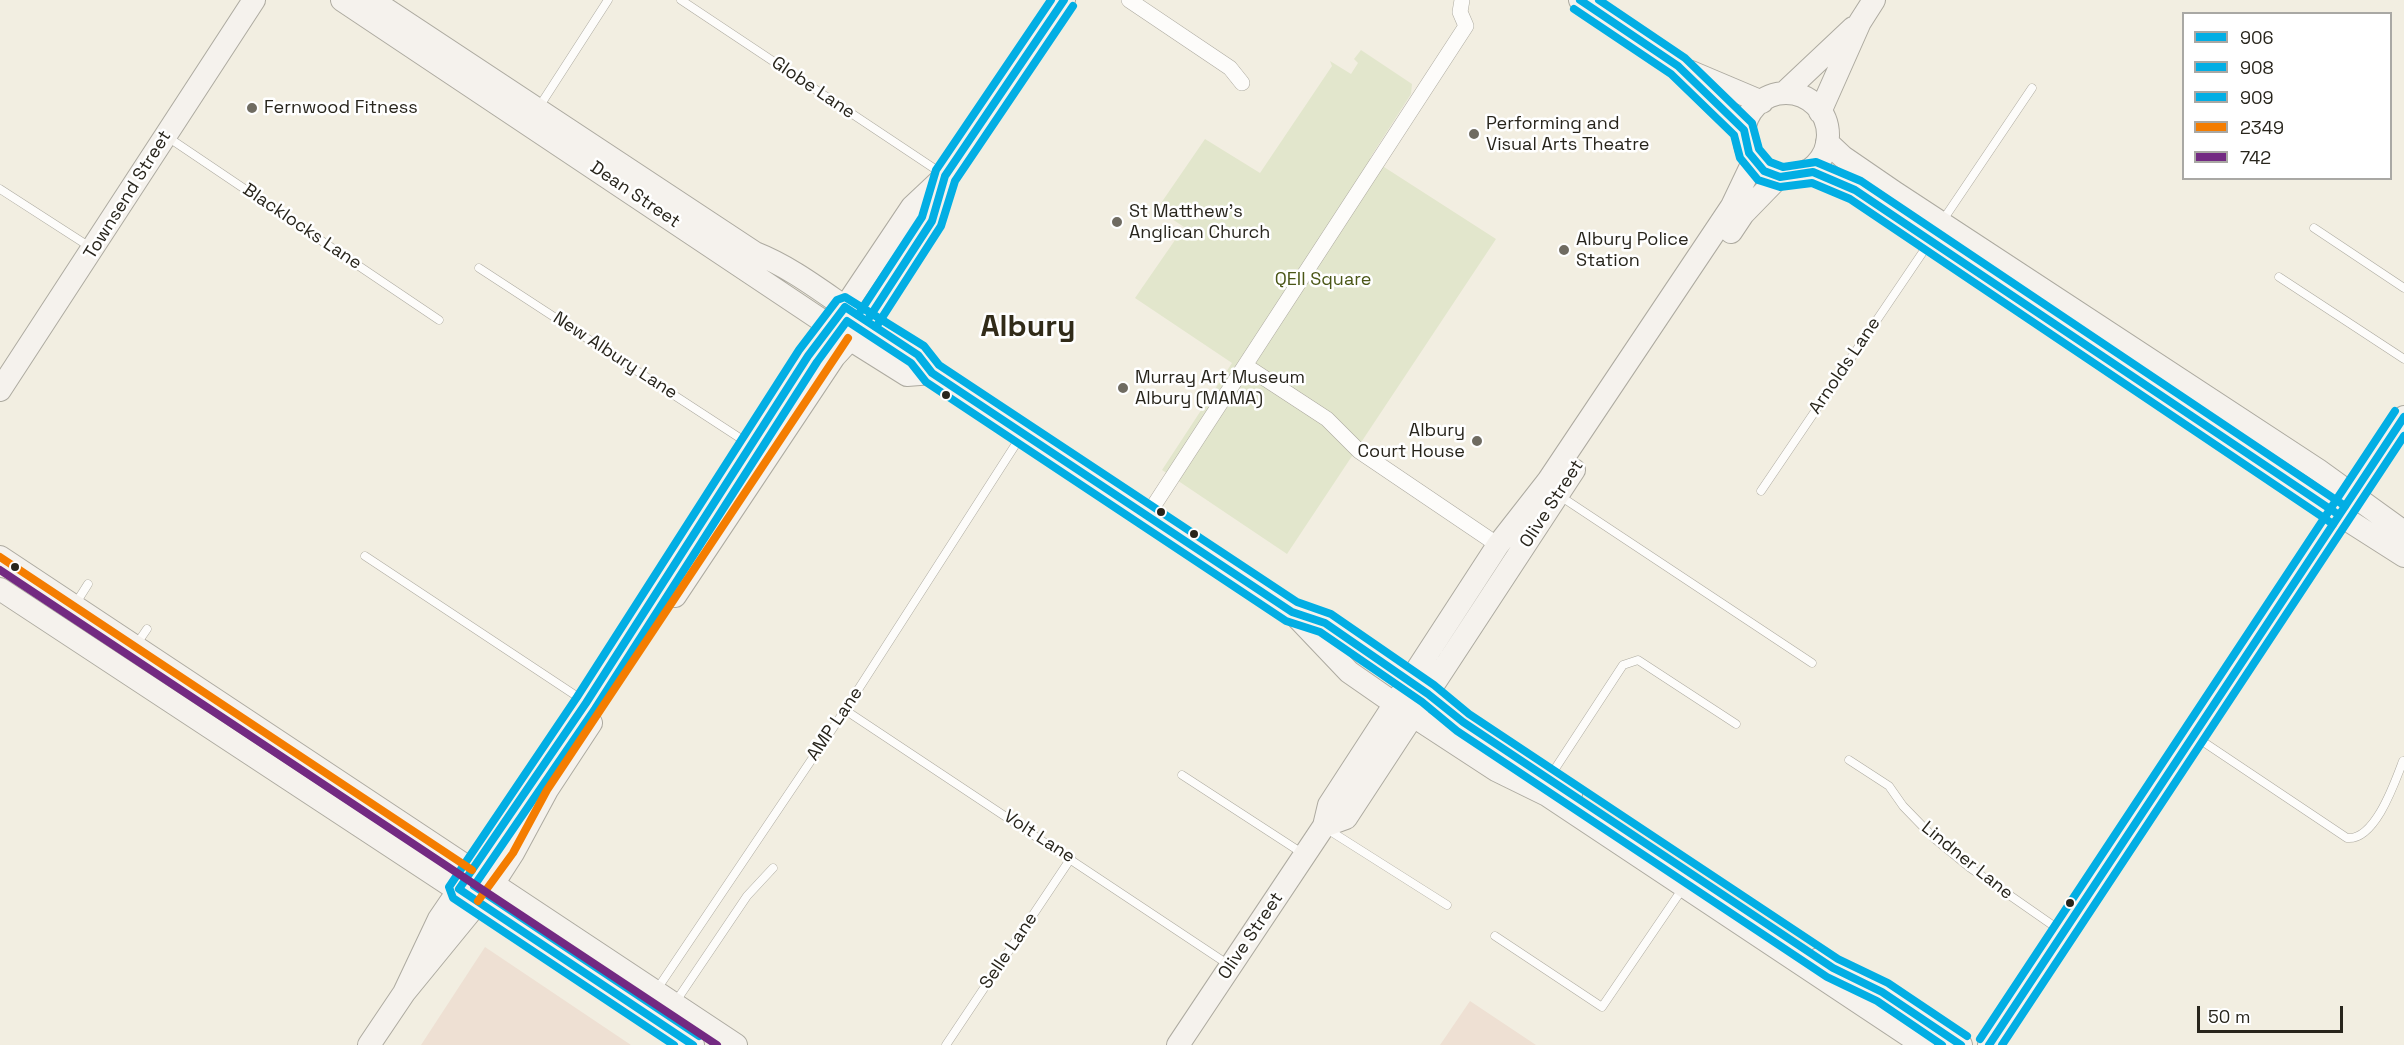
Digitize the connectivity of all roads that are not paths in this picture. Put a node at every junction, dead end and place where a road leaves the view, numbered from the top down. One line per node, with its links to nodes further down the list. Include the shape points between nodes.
1 (254, 0): 20 (street, Townsend Street)
2 (342, 0): 37 (street, Dean Street)
3 (372, 0): 17 (street, Dean Street)
4 (608, 0): 17 (lane)
5 (681, 0): 24 (lane, Globe Lane)
6 (1064, 0): 24 (street)
7 (1129, 0): 13 (street, via 1230,68)
8 (1462, 0): 40 (street, via 1460,12 1466,26)
9 (1580, 0): 12 (street)
10 (1874, 0): 11 (street)
11 (1860, 22): 15 (street); 18 (street)
12 (1678, 66): 16 (street); 19 (street)
13 (1242, 83)
14 (2032, 88): 27 (lane, Arnolds Lane)
15 (1784, 93): 16 (street); 18 (street, via 1805,99)
16 (1761, 102): 19 (street)
17 (538, 110): 34 (street, Dean Street, via 755,253 781,263)
18 (1820, 112): 21 (street, via 1827,126)
19 (1744, 130): 22 (street, via 1745,146)
20 (165, 135): 30 (street, Townsend Street); 35 (lane, Blacklocks Lane)
21 (1827, 142): 23 (street, via 1821,159); 27 (street)
22 (1753, 162): 25 (street); 44 (street, Olive Street, via 1732,206)
23 (1806, 171): 25 (street); 29 (street, via 1830,177 1855,190)
24 (945, 176): 34 (street, via 912,207); 36 (street, via 932,221)
25 (1779, 177): 44 (street, Olive Street, via 1743,214)
26 (0, 189): 30 (lane)
27 (1941, 223): 29 (lane, Arnolds Lane); 43 (street)
28 (2314, 228): 33 (lane)
29 (1929, 242): 43 (street); 48 (lane, Arnolds Lane)
30 (94, 249): 42 (street, Townsend Street)
31 (479, 268): 47 (lane, New Albury Lane)
32 (2279, 277): 39 (lane)
33 (2404, 288)
34 (845, 307): 36 (street, Dean Street); 37 (street)
35 (439, 320)
36 (867, 321): 38 (street); 41 (street, Dean Street, via 918,356)
37 (829, 325): 38 (street, Dean Street); 47 (street)
38 (848, 338): 41 (street, Dean Street, via 907,375); 47 (street)
39 (2404, 359)
40 (1246, 366): 52 (street); 54 (street, via 1327,419 1359,451)
41 (932, 373): 46 (street, Dean Street)
42 (0, 390)
43 (2182, 396): 50 (street); 51 (street)
44 (1602, 414): 49 (street, Olive Street); 54 (street, Olive Street)
45 (2404, 417): 50 (street)
46 (1023, 433): 52 (street, Dean Street); 69 (lane, AMP Lane)
47 (760, 450): 68 (street)
48 (1761, 490)
49 (1558, 494): 64 (lane); 67 (street, Olive Street)
50 (2353, 495): 51 (street); 53 (street)
51 (2339, 515): 56 (street); 72 (street)
52 (1147, 516): 61 (street, Dean Street)
53 (2404, 532)
54 (1498, 545): 66 (street, Olive Street)
55 (365, 556): 68 (lane)
56 (2404, 556)
57 (0, 557): 60 (street)
58 (88, 585): 60 (lane)
59 (0, 589): 62 (street)
60 (74, 606): 62 (street); 63 (street)
61 (1292, 612): 66 (street, Dean Street, via 1325,623); 70 (street, Dean Street, via 1349,672)
62 (60, 627): 65 (street)
63 (141, 638): 65 (street); 81 (street)
64 (1812, 663)
65 (121, 667): 84 (street)
66 (1409, 681): 67 (street, Dean Street); 70 (street, Olive Street)
67 (1428, 694): 70 (street, Olive Street); 76 (street, Dean Street)
68 (592, 707): 81 (street); 82 (street)
69 (845, 710): 79 (lane, Volt Lane); 89 (lane, AMP Lane)
70 (1404, 710): 77 (street, Olive Street, via 1329,805); 83 (street, Dean Street, via 1496,770 1547,795)
71 (1736, 724): 76 (lane, via 1638,660 1623,665)
72 (2194, 735): 74 (lane, via 2347,838 2359,837 2371,827); 86 (street)
73 (1850, 760): 86 (lane, Lindner Lane, via 1889,786 1935,839 1969,867)
74 (2403, 761)
75 (1182, 775): 78 (lane)
76 (1549, 779): 98 (street, Dean Street, via 1833,968 1882,992)
77 (1324, 826): 78 (street, Olive Street); 85 (lane)
78 (1305, 854): 88 (street, Olive Street)
79 (1071, 858): 88 (lane, Volt Lane); 95 (lane, Selle Lane)
80 (773, 868): 90 (lane, via 747,896)
81 (472, 870): 82 (street); 84 (street)
82 (493, 884): 84 (street); 89 (street)
83 (1684, 886): 87 (lane, via 1602,1007); 97 (street, Dean Street)
84 (468, 895): 91 (street); 92 (street, via 439,919 404,993)
85 (1448, 905)
86 (2063, 933): 99 (street)
87 (1495, 936)
88 (1230, 966): 96 (street, Olive Street)
89 (655, 991): 90 (street); 91 (lane, AMP Lane)
90 (674, 1003): 91 (lane); 94 (street)
91 (652, 1017): 93 (street)
92 (369, 1045)
93 (693, 1045)
94 (736, 1045)
95 (946, 1045)
96 (1178, 1045)
97 (1923, 1045)
98 (1961, 1045)
99 (1989, 1045)

